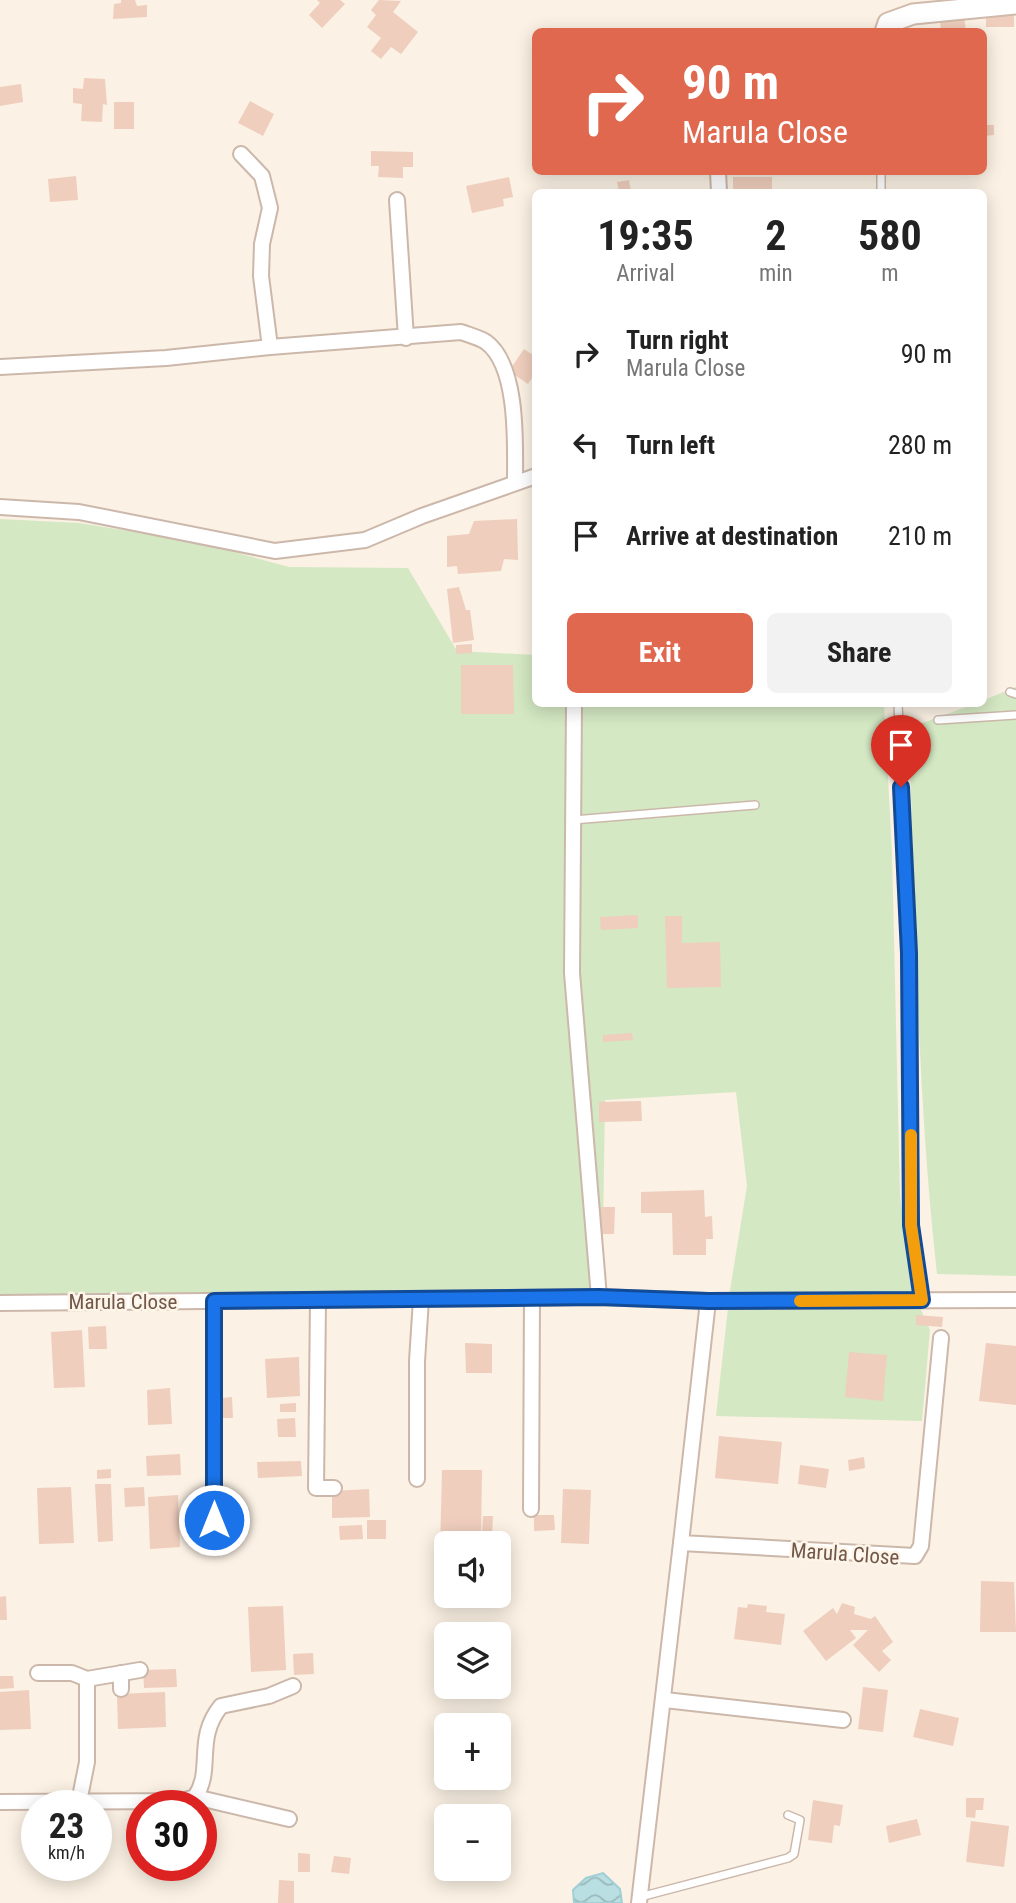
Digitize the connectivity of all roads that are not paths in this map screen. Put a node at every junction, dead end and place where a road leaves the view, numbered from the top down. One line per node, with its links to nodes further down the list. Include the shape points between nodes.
1 (1016, 4): 2 (street, via 913,14 888,23)
2 (886, 28)
3 (241, 154): 6 (street, via 262,176 270,208 261,276)
4 (397, 200): 5 (street)
5 (406, 338): 6 (street); 9 (street, via 461,332 486,342 501,360 515,416)
6 (270, 346): 7 (street, via 166,358)
7 (0, 367)
8 (532, 477): 9 (street)
9 (515, 482): 10 (street, via 365,540 275,551 79,512)
10 (0, 507)
11 (574, 707): 16 (street)
12 (898, 707): 21 (lane, via 909,953 911,1225)
13 (1016, 715): 14 (lane)
14 (938, 720)
15 (755, 805): 16 (lane)
16 (573, 820): 17 (street, via 572,973)
17 (599, 1297): 18 (street, Marula Close); 24 (street, Marula Close)
18 (532, 1298): 19 (street, Marula Close); 29 (street)
19 (421, 1299): 20 (street, Marula Close); 27 (street)
20 (318, 1300): 23 (street, Marula Close); 28 (street, via 316,1488)
21 (922, 1300): 22 (street, Marula Close); 24 (street, Marula Close)
22 (1016, 1300)
23 (214, 1301): 25 (street, Marula Close); 30 (street)
24 (708, 1301): 31 (street)
25 (0, 1303)
26 (941, 1338): 31 (street, Marula Close, via 920,1546 915,1556)
27 (417, 1479)
28 (334, 1488)
29 (531, 1509)
30 (214, 1520)
31 (681, 1543): 38 (street)
32 (140, 1670): 34 (street)
33 (38, 1673): 35 (street, via 72,1673)
34 (121, 1673): 35 (street); 37 (street)
35 (87, 1679): 40 (street, via 87,1762)
36 (293, 1686): 41 (street, via 221,1706 206,1727)
37 (121, 1689)
38 (665, 1700): 39 (street); 47 (street)
39 (843, 1720)
40 (81, 1790)
41 (200, 1790)
42 (0, 1802): 43 (street)
43 (21, 1802)
44 (217, 1802): 46 (street)
45 (789, 1815): 47 (lane, via 800,1820 801,1830 794,1854 788,1858)
46 (289, 1819)
47 (639, 1900)

